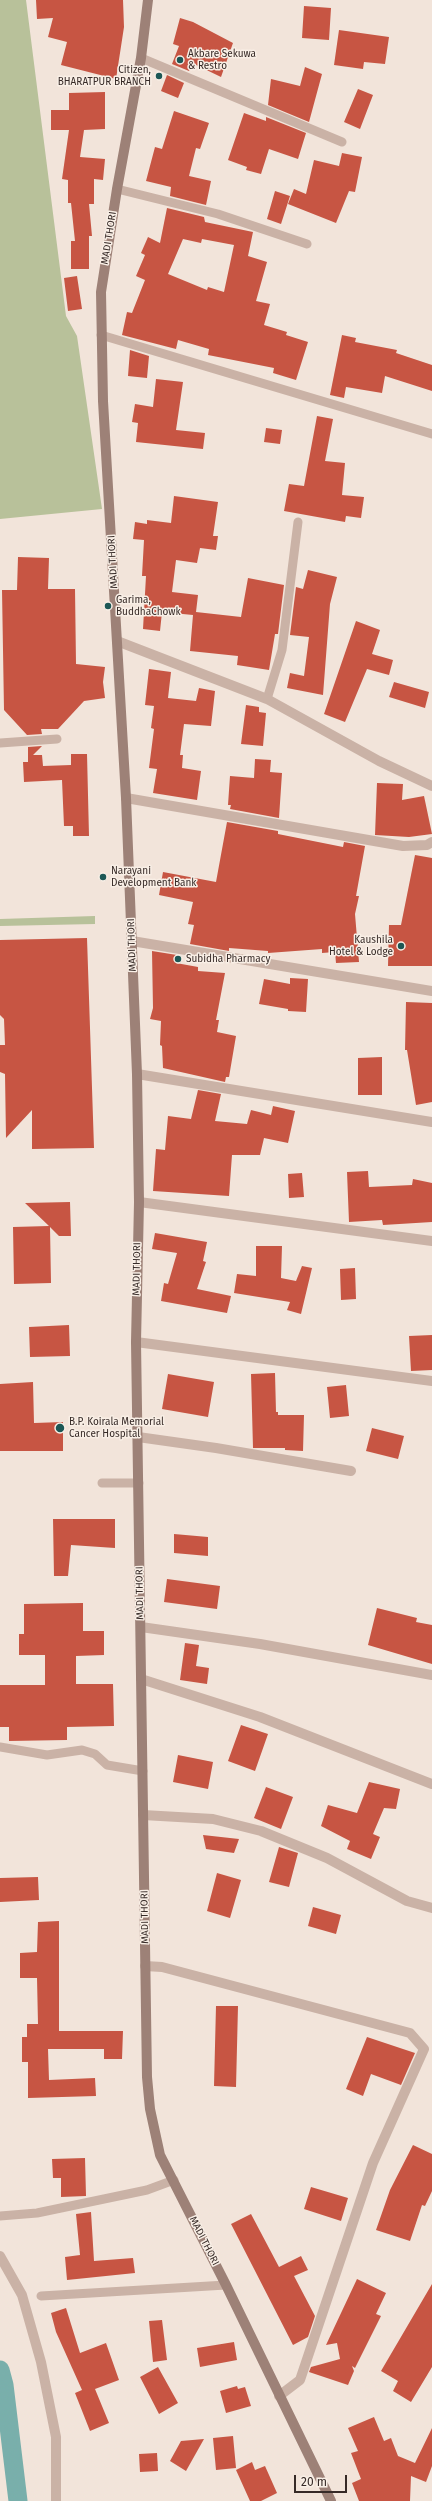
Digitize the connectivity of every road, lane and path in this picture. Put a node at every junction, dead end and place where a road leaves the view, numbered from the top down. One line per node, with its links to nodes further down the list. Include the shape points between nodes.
1 (148, 0): 2 (main road, MADI THORI)
2 (141, 58): 3 (lane); 4 (main road, MADI THORI)
3 (342, 142)
4 (117, 189): 5 (lane, via 218,214); 6 (main road, MADI THORI, via 101,292)
5 (307, 244)
6 (101, 335): 7 (lane); 9 (main road, MADI THORI)
7 (432, 434)
8 (298, 522): 10 (lane, via 282,650)
9 (117, 641): 10 (street); 14 (main road, MADI THORI)
10 (267, 699): 13 (street, via 379,761)
11 (57, 739): 12 (lane)
12 (0, 743)
13 (432, 786)
14 (126, 798): 15 (street, via 403,846 427,845); 16 (main road, MADI THORI)
15 (432, 842)
16 (132, 941): 17 (street); 18 (main road, MADI THORI)
17 (432, 991)
18 (137, 1074): 19 (street); 20 (main road, MADI THORI)
19 (432, 1122)
20 (139, 1202): 21 (street); 22 (main road, MADI THORI)
21 (432, 1241)
22 (136, 1342): 23 (street); 24 (main road, MADI THORI)
23 (432, 1381)
24 (138, 1437): 25 (street); 27 (main road, MADI THORI)
25 (351, 1472)
26 (102, 1483): 27 (lane)
27 (139, 1483): 28 (main road, MADI THORI)
28 (141, 1627): 29 (street, via 260,1644); 30 (main road, MADI THORI)
29 (432, 1675)
30 (141, 1679): 32 (main road, MADI THORI); 33 (street, via 260,1717)
31 (0, 1747): 32 (lane, via 46,1755 82,1750 95,1754 107,1765)
32 (143, 1771): 34 (main road, MADI THORI)
33 (432, 1784)
34 (143, 1815): 35 (street, via 213,1819 261,1831 327,1858 407,1901); 36 (main road, MADI THORI)
35 (432, 1908)
36 (146, 1966): 37 (main road, MADI THORI, via 150,2109 160,2155); 42 (street, via 162,1967 410,2033 424,2049 373,2163 300,2380)
37 (174, 2180): 38 (lane, via 147,2190 37,2213); 40 (main road, MADI THORI)
38 (0, 2216)
39 (0, 2256): 43 (street, via 22,2295 41,2362 56,2437)
40 (226, 2285): 41 (lane); 42 (main road, MADI THORI)
41 (41, 2296)
42 (279, 2396): 44 (main road, MADI THORI)
43 (56, 2501)
44 (331, 2501)

